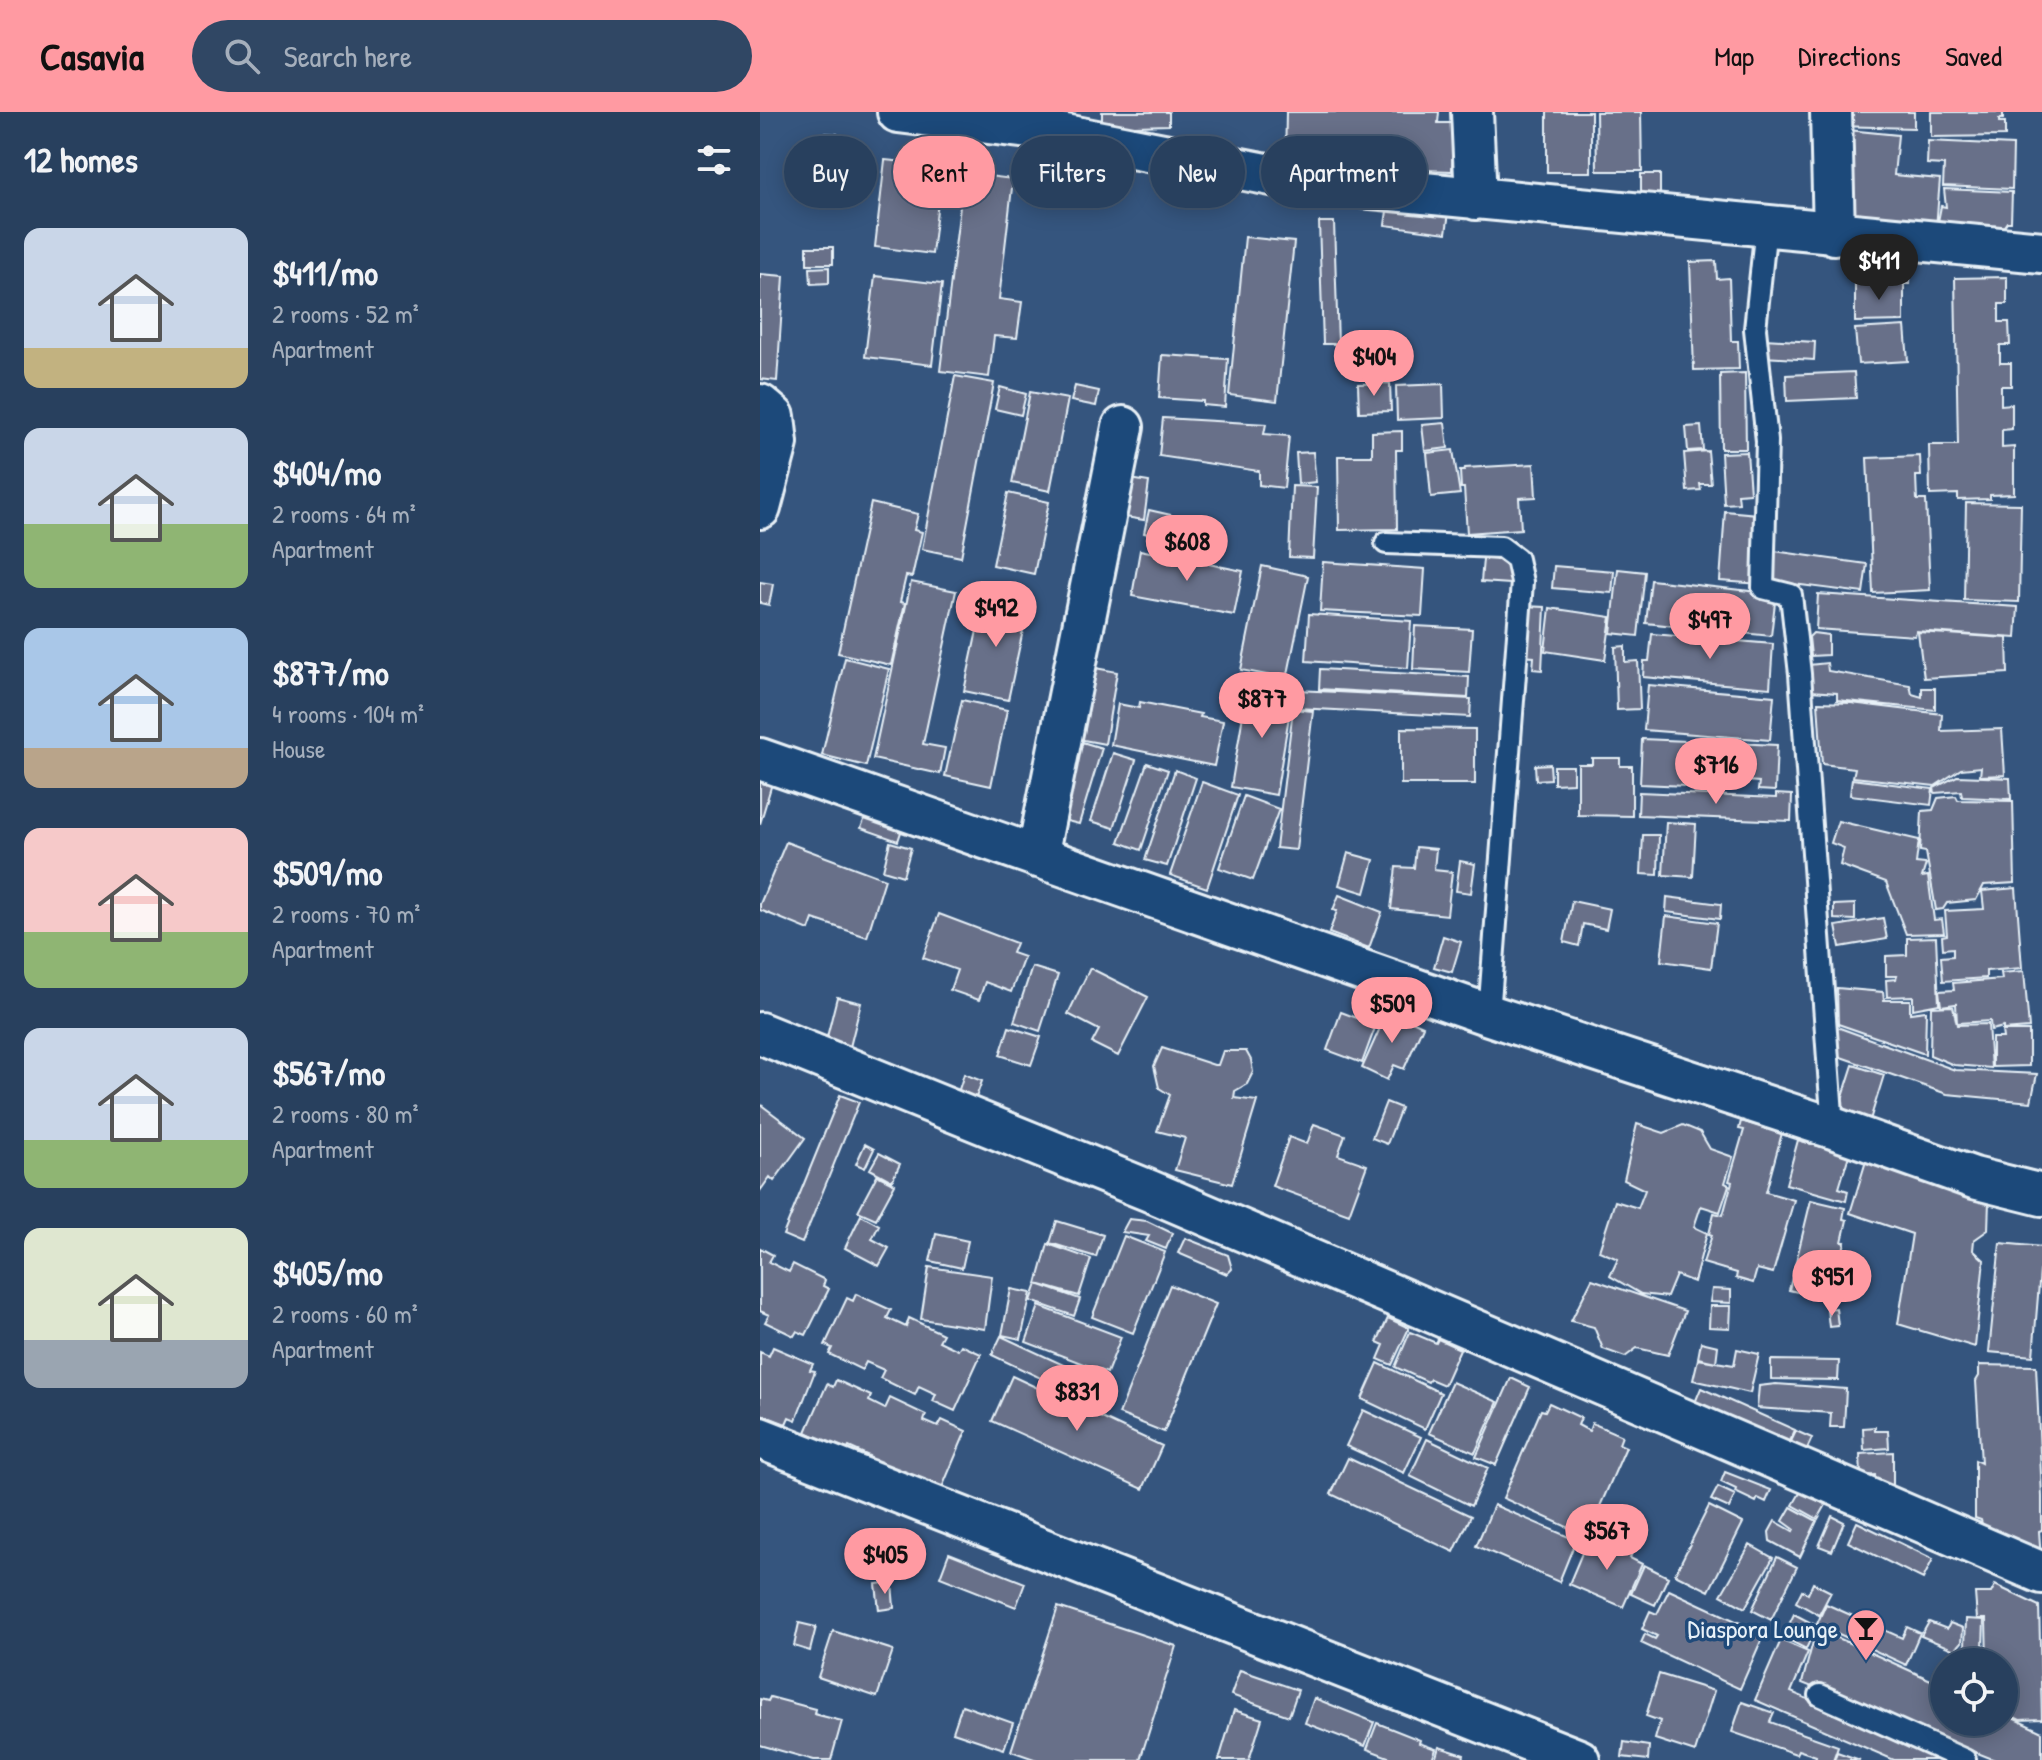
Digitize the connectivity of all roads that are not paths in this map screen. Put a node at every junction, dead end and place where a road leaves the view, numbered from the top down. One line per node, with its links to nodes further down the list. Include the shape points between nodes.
1 (898, 112): 4 (street, via 1029,128 1308,182)
2 (1472, 112): 4 (street)
3 (1831, 112): 6 (street)
4 (1476, 199): 5 (street)
5 (1766, 226): 6 (street); 16 (lane, via 1755,329 1767,441 1763,588 1791,595)
6 (1834, 234): 7 (street)
7 (2042, 252)
8 (760, 405): 10 (street, via 774,417 777,443)
9 (1123, 427): 13 (street)
10 (760, 508)
11 (1386, 543): 14 (lane, via 1501,547 1517,559 1522,582)
12 (760, 759): 13 (street)
13 (1037, 857): 14 (street)
14 (1489, 1015): 16 (street)
15 (760, 1033): 19 (street, via 1150,1191)
16 (1833, 1128): 17 (street, via 1974,1178)
17 (2042, 1195)
18 (760, 1438): 21 (street)
19 (2042, 1573)
20 (1820, 1695): 22 (lane)
21 (1579, 1760)
22 (1965, 1760)

